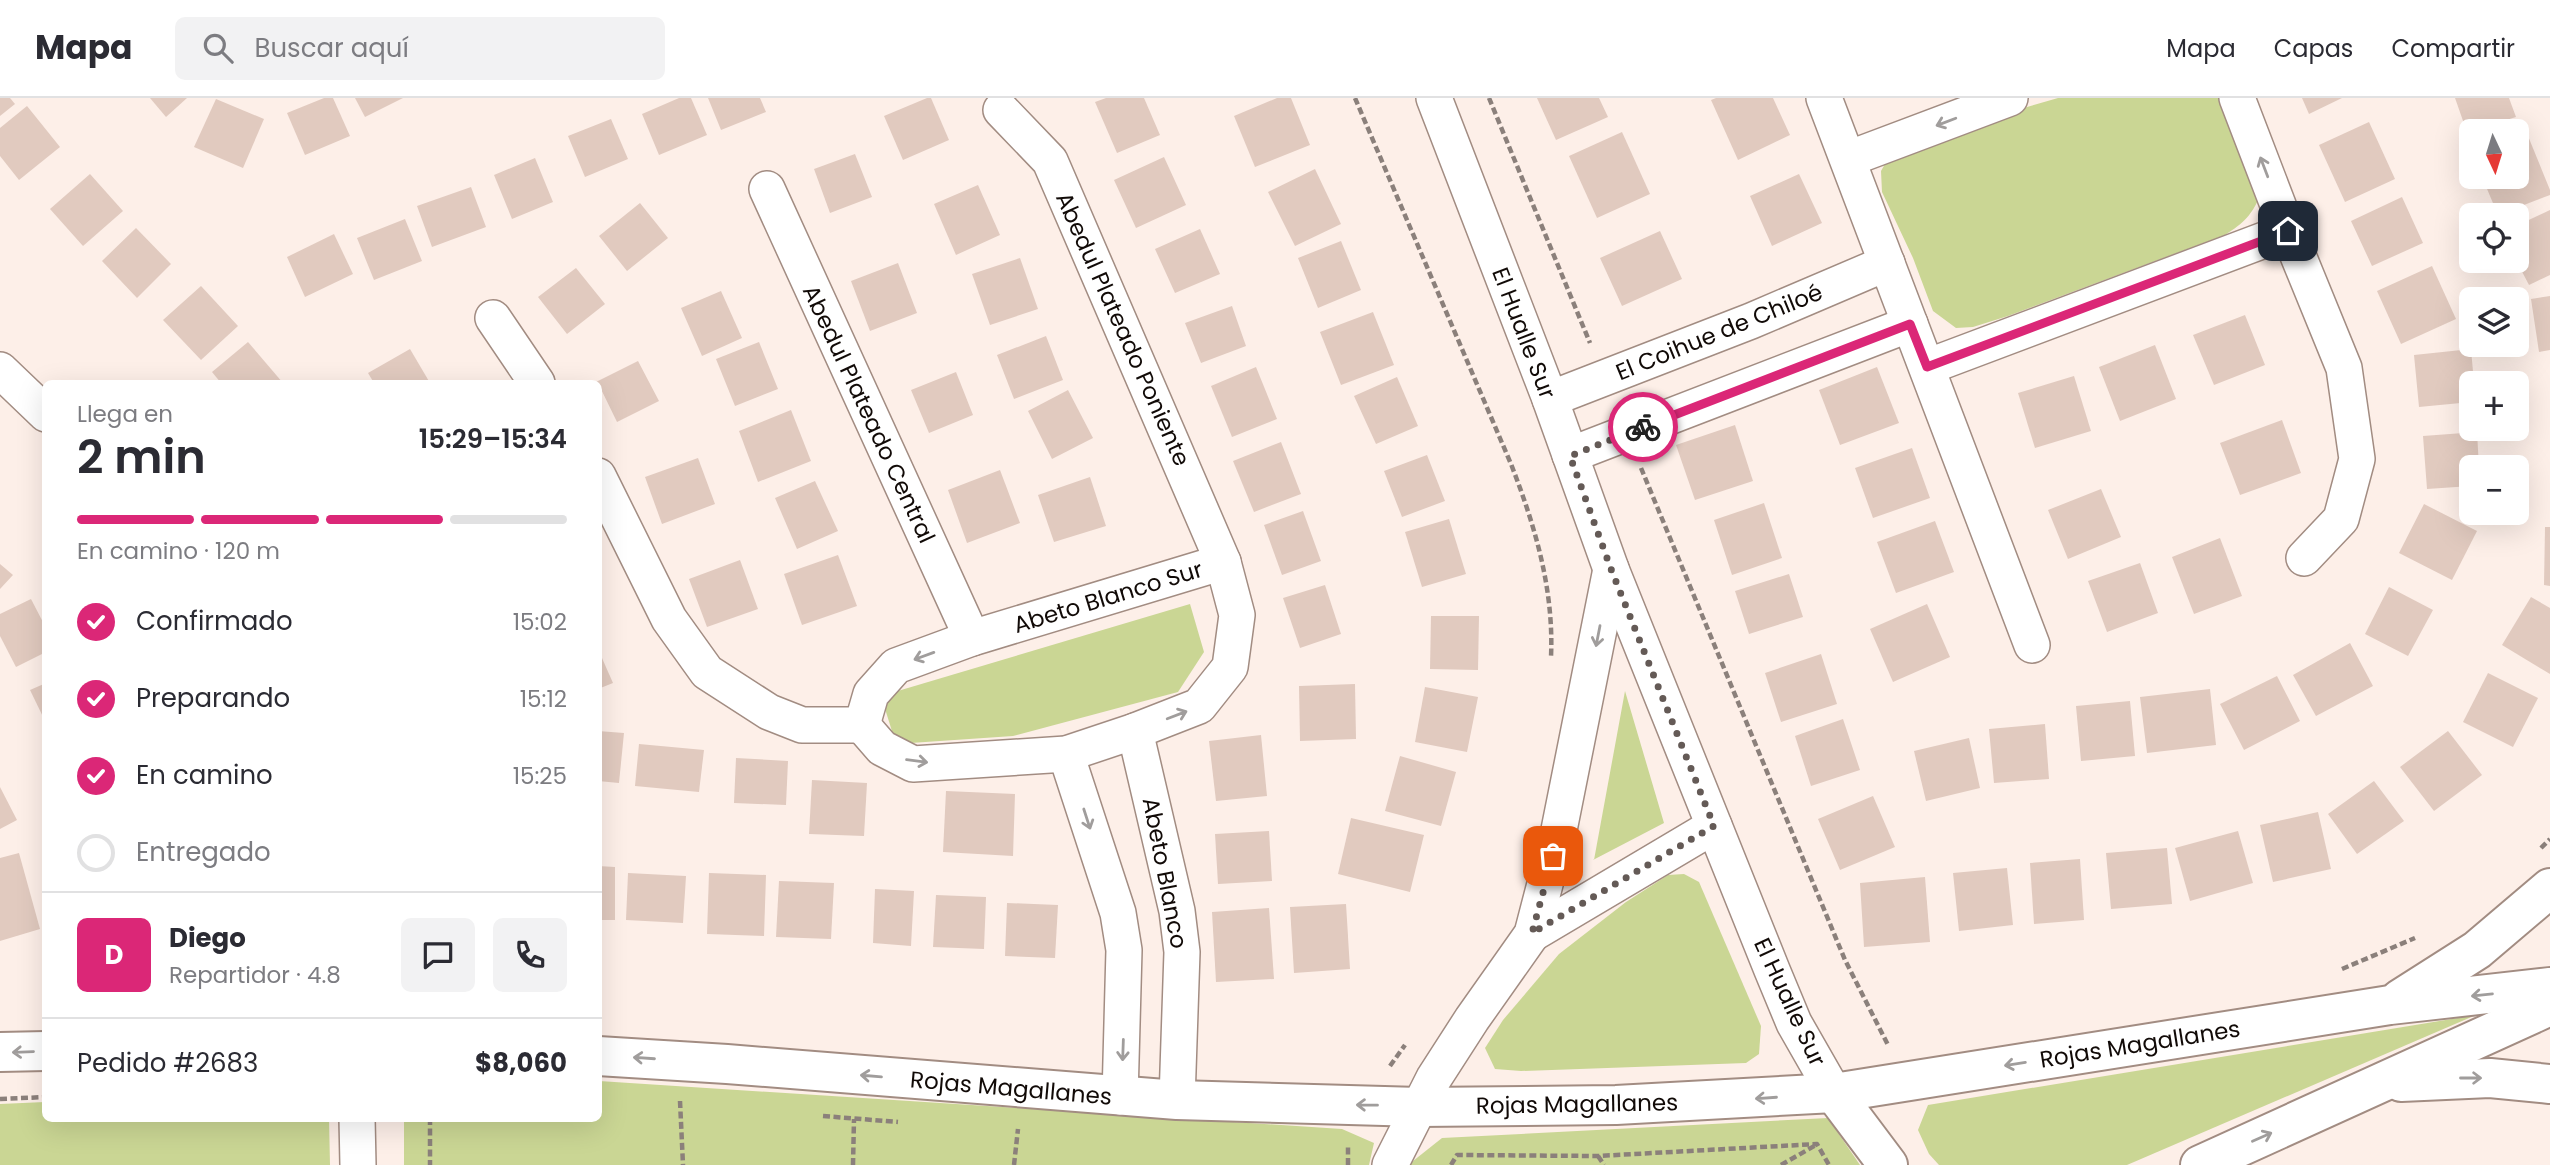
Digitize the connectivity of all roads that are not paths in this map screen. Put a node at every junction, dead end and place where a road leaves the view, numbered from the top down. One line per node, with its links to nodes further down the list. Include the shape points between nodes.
1 (1434, 98): 15 (street, El Hualle Sur)
2 (1824, 98): 6 (street)
3 (2010, 98): 6 (street, one-way to 6)
4 (2237, 98): 8 (street, one-way to 4)
5 (1001, 110): 20 (street, Abedul Plateado Poniente, via 1050,161)
6 (1848, 159): 9 (street)
7 (767, 189): 22 (street, Abedul Plateado Central)
8 (2288, 231): 12 (street); 19 (street, via 2344,368 2357,459 2341,519)
9 (1887, 262): 11 (street); 15 (street, El Coihue de Chiloé)
10 (493, 318): 14 (street)
11 (1910, 324): 12 (street); 17 (street)
12 (1927, 367): 23 (street)
13 (0, 370): 16 (street)
14 (535, 380)
15 (1550, 399): 17 (street, El Hualle Sur)
16 (42, 410)
17 (1570, 456): 21 (street, El Hualle Sur)
18 (602, 485): 24 (street, via 669,619 707,672 769,712 802,725)
19 (2304, 558)
20 (1223, 562): 22 (street, Abeto Blanco Sur); 25 (street, Abeto Blanco Sur, one-way to 20, via 1199,706 1230,667 1237,615)
21 (1611, 569): 27 (street, El Hualle Sur); 29 (street, one-way to 29, via 1559,830)
22 (972, 638): 24 (street, Abeto Blanco Sur, one-way to 24, via 896,666 872,694)
23 (2032, 645)
24 (862, 725): 26 (street, Abeto Blanco Sur, one-way to 26, via 882,748 913,764)
25 (1135, 731): 26 (street, Abeto Blanco Sur); 41 (street, Abeto Blanco, via 1177,911 1182,952)
26 (1066, 754): 40 (street, one-way to 40, via 1118,913 1124,950)
27 (1714, 826): 29 (street); 39 (street, El Hualle Sur, via 1794,1023)
28 (2550, 888): 31 (street, via 2477,950)
29 (1532, 933): 38 (street)
30 (2550, 988): 31 (street, Rojas Magallanes, one-way to 31)
31 (2390, 1005): 39 (street, Rojas Magallanes, one-way to 39)
32 (2550, 1006): 36 (street)
33 (42, 1051): 34 (street, one-way to 34)
34 (0, 1052)
35 (602, 1056): 40 (street, Rojas Magallanes, one-way to 35)
36 (2378, 1084): 37 (street, one-way to 37, via 2490,1078); 46 (street, one-way to 36)
37 (2550, 1084)
38 (1427, 1092): 39 (street, Rojas Magallanes, one-way to 38, via 1616,1105); 41 (street, Rojas Magallanes, one-way to 41); 44 (street)
39 (1834, 1093): 45 (street, El Hualle Sur)
40 (1120, 1097): 41 (street, Rojas Magallanes)
41 (1177, 1100)
42 (358, 1122): 43 (street)
43 (358, 1165)
44 (1390, 1165)
45 (1888, 1165)
46 (2200, 1165)

